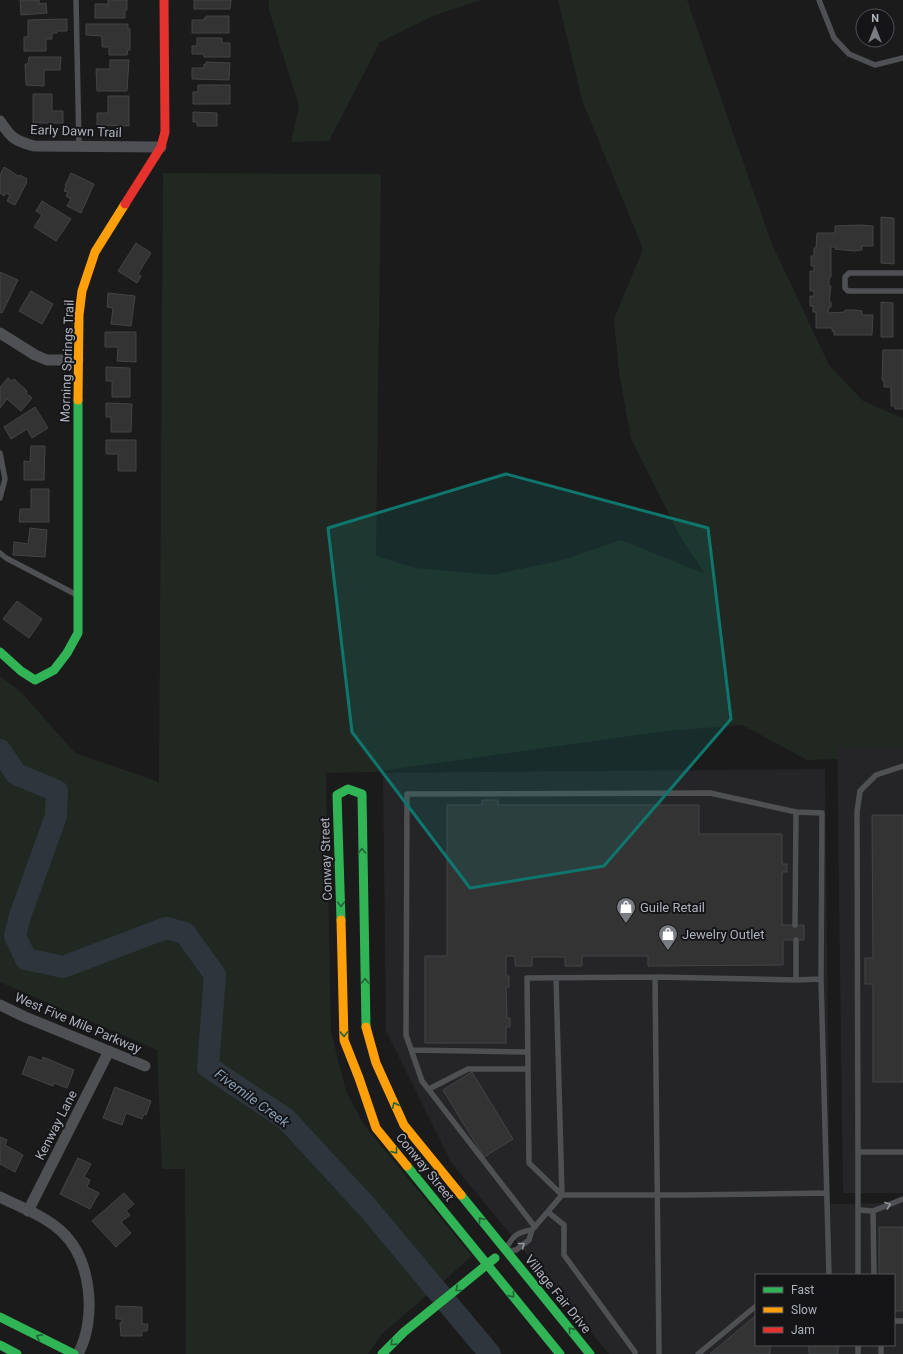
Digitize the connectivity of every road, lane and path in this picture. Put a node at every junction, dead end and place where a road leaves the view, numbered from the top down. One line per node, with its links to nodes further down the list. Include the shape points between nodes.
1 (76, 0): 6 (lane)
2 (164, 0): 7 (street, Morning Springs Trail, via 165,132)
3 (819, 0): 4 (lane, via 834,38 849,54 875,64)
4 (903, 58)
5 (0, 121): 6 (street, Early Dawn Trail, via 8,133 19,142 34,146)
6 (79, 146): 7 (street, Early Dawn Trail)
7 (161, 147): 11 (street, Morning Springs Trail, via 95,252 82,290)
8 (903, 273): 9 (lane, via 849,273 845,277 845,288 848,291)
9 (903, 291)
10 (0, 333): 11 (street, via 47,360)
11 (78, 360): 15 (street, Morning Springs Trail)
12 (0, 453): 13 (lane, via 4,479)
13 (0, 498)
14 (0, 553): 15 (lane)
15 (78, 595): 16 (street, Morning Springs Trail, via 78,633 54,670 35,680 27,677)
16 (0, 652)
17 (903, 766): 32 (lane, via 876,776 860,792 857,812)
18 (796, 812): 19 (lane); 23 (lane, via 822,813); 26 (lane, via 710,793 407,794 406,1035)
19 (795, 925)
20 (796, 940): 24 (lane)
21 (655, 977): 22 (lane); 24 (lane); 36 (lane)
22 (556, 978): 28 (lane, via 527,978); 35 (lane)
23 (821, 979): 24 (lane); 34 (lane)
24 (796, 980)
25 (0, 1005): 27 (street, West Five Mile Parkway)
26 (412, 1050): 28 (lane); 31 (lane, via 422,1081)
27 (109, 1051): 29 (street, West Five Mile Parkway); 40 (street, Kenway Lane)
28 (528, 1052): 30 (lane)
29 (145, 1066)
30 (528, 1069): 31 (lane, via 468,1069); 35 (lane, via 529,1162)
31 (429, 1089): 43 (lane)
32 (858, 1152): 33 (lane); 39 (lane)
33 (903, 1152)
34 (827, 1193): 36 (lane); 46 (lane)
35 (562, 1195): 36 (lane); 42 (lane)
36 (657, 1195): 59 (lane)
37 (0, 1197): 40 (street)
38 (903, 1199): 41 (lane, one-way to 38)
39 (858, 1210): 41 (lane); 47 (lane)
40 (28, 1211): 55 (street, via 61,1231 76,1248 83,1266 88,1287 89,1310 87,1333)
41 (873, 1211): 48 (lane)
42 (548, 1212): 43 (lane); 52 (lane, via 564,1225 564,1255)
43 (533, 1229): 44 (lane, via 521,1231 510,1241); 44 (lane, one-way to 43, via 516,1250 529,1240)
44 (506, 1251): 45 (street); 45 (street, Conway Street, one-way to 45, via 404,1124 376,1063 366,1028 362,794 348,789 337,795 344,1040 376,1128); 58 (street, Village Fair Drive, one-way to 44)
45 (488, 1264): 56 (street, one-way to 56, via 404,1332); 57 (street, one-way to 57)
46 (829, 1274)
47 (858, 1274)
48 (874, 1274)
49 (755, 1307): 60 (lane)
50 (0, 1317): 54 (street, one-way to 50)
51 (0, 1345): 53 (street)
52 (635, 1352)
53 (17, 1354)
54 (74, 1354)
55 (78, 1354)
56 (382, 1354)
57 (560, 1354)
58 (590, 1354)
59 (659, 1354)
60 (698, 1354)

